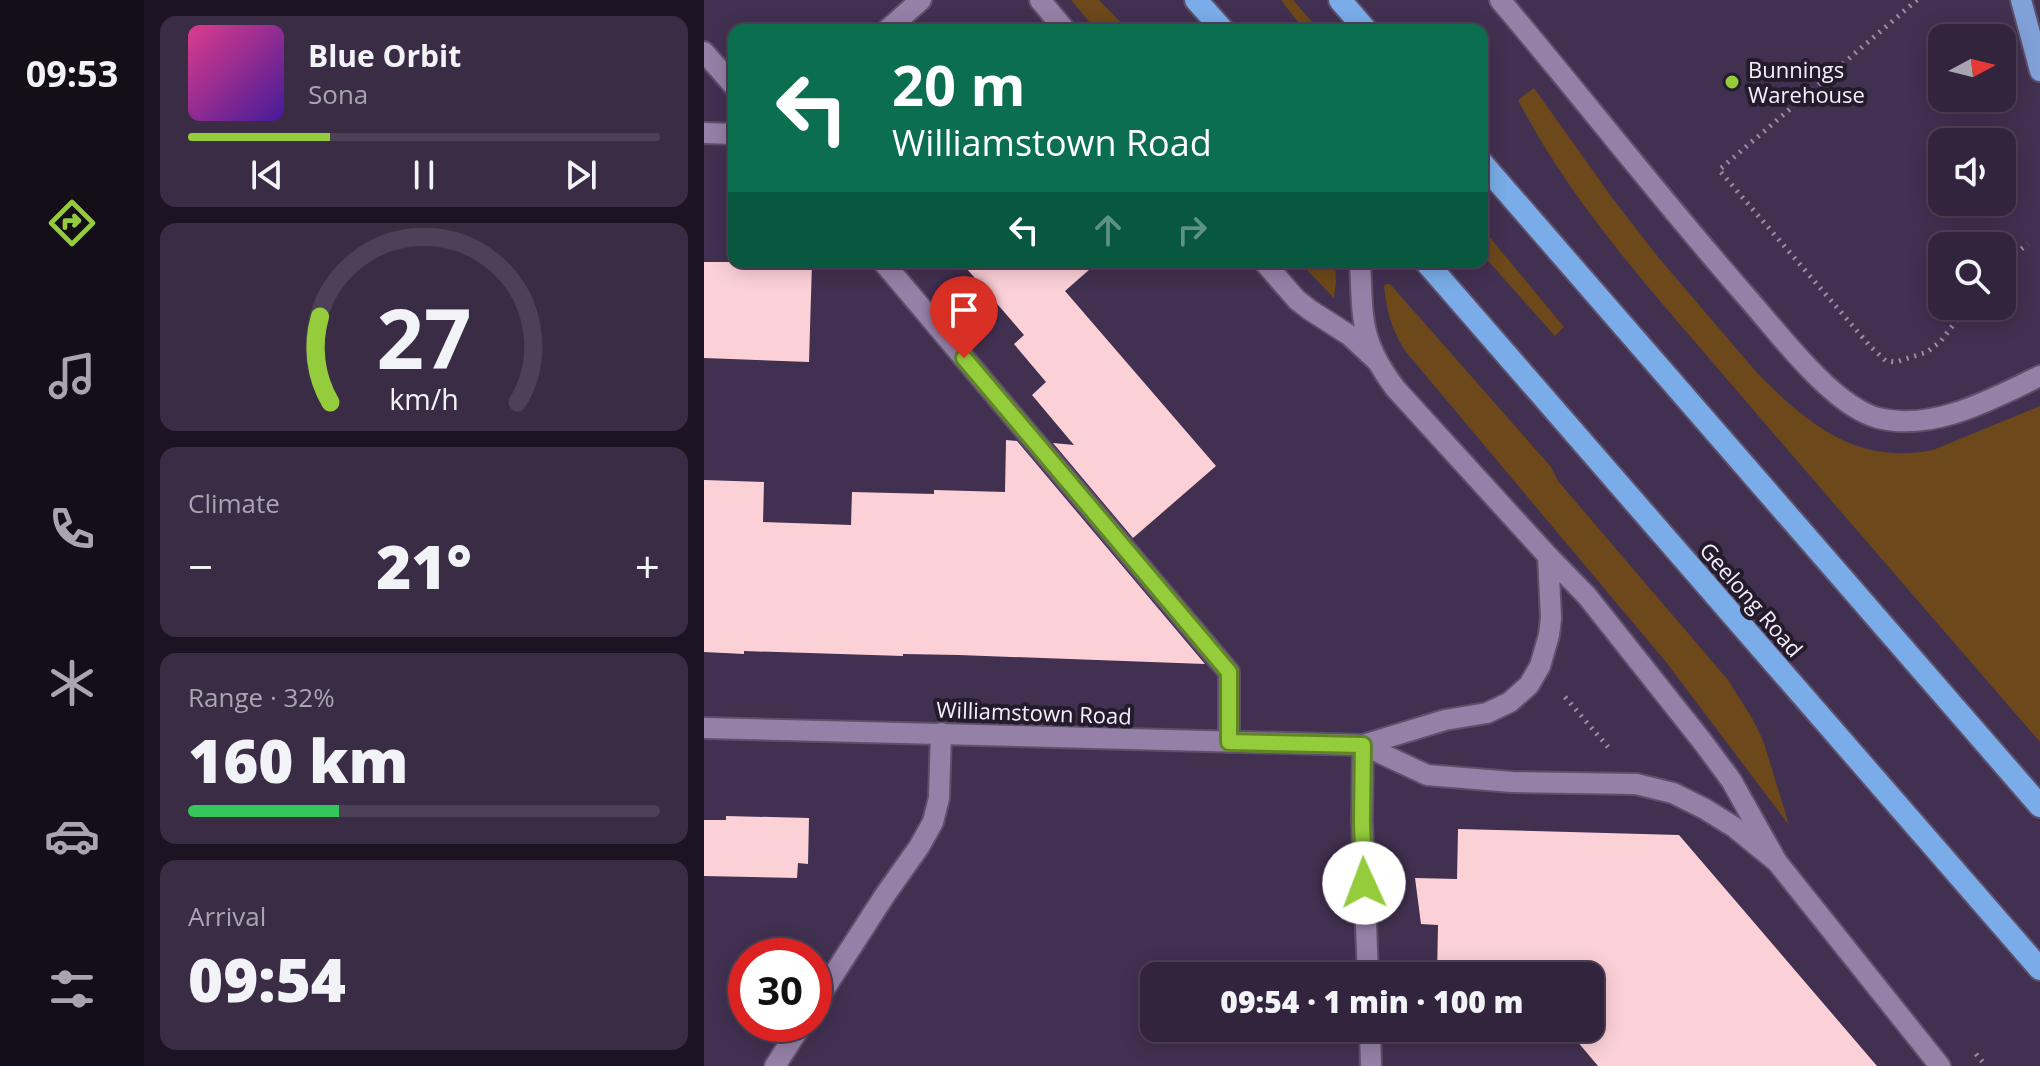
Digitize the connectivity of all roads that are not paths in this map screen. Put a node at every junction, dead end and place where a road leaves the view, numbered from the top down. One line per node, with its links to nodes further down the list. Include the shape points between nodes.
1 (921, 0): 7 (street)
2 (1040, 0): 8 (street)
3 (1196, 0): 9 (highway)
4 (1340, 0): 10 (highway)
5 (1500, 0): 22 (street, via 1708,252 1813,372 1851,406 1874,417 1923,419 1990,400)
6 (2021, 0): 12 (main road)
7 (894, 24)
8 (1060, 24)
9 (1218, 24)
10 (1361, 24)
11 (704, 52): 13 (street)
12 (2040, 71)
13 (728, 79)
14 (704, 133): 15 (street)
15 (728, 134)
16 (1488, 170): 28 (highway)
17 (888, 268): 26 (street, via 1229,672)
18 (1269, 268): 21 (street, via 1297,300)
19 (1360, 268): 21 (street, via 1364,330)
20 (1431, 268): 31 (highway, Geelong Road)
21 (1377, 361): 23 (street, via 1395,388)
22 (2040, 376)
23 (1548, 556): 27 (street, Williamstown Road, via 1549,635 1540,666 1521,694 1487,713); 29 (street, via 1587,596 1702,741 1731,780)
24 (704, 728): 25 (street, Williamstown Road)
25 (941, 733): 26 (street, Williamstown Road); 32 (street, via 933,822)
26 (1229, 742): 27 (street, Williamstown Road)
27 (1363, 745): 29 (street, Williamstown Road, via 1427,775 1636,784 1673,793 1734,827); 30 (street)
28 (2040, 806)
29 (1777, 862): 37 (street)
30 (1367, 962)
31 (2040, 969)
32 (832, 977)
33 (790, 1042): 35 (street)
34 (1370, 1042): 36 (street)
35 (775, 1066)
36 (1371, 1066)
37 (1940, 1066)

